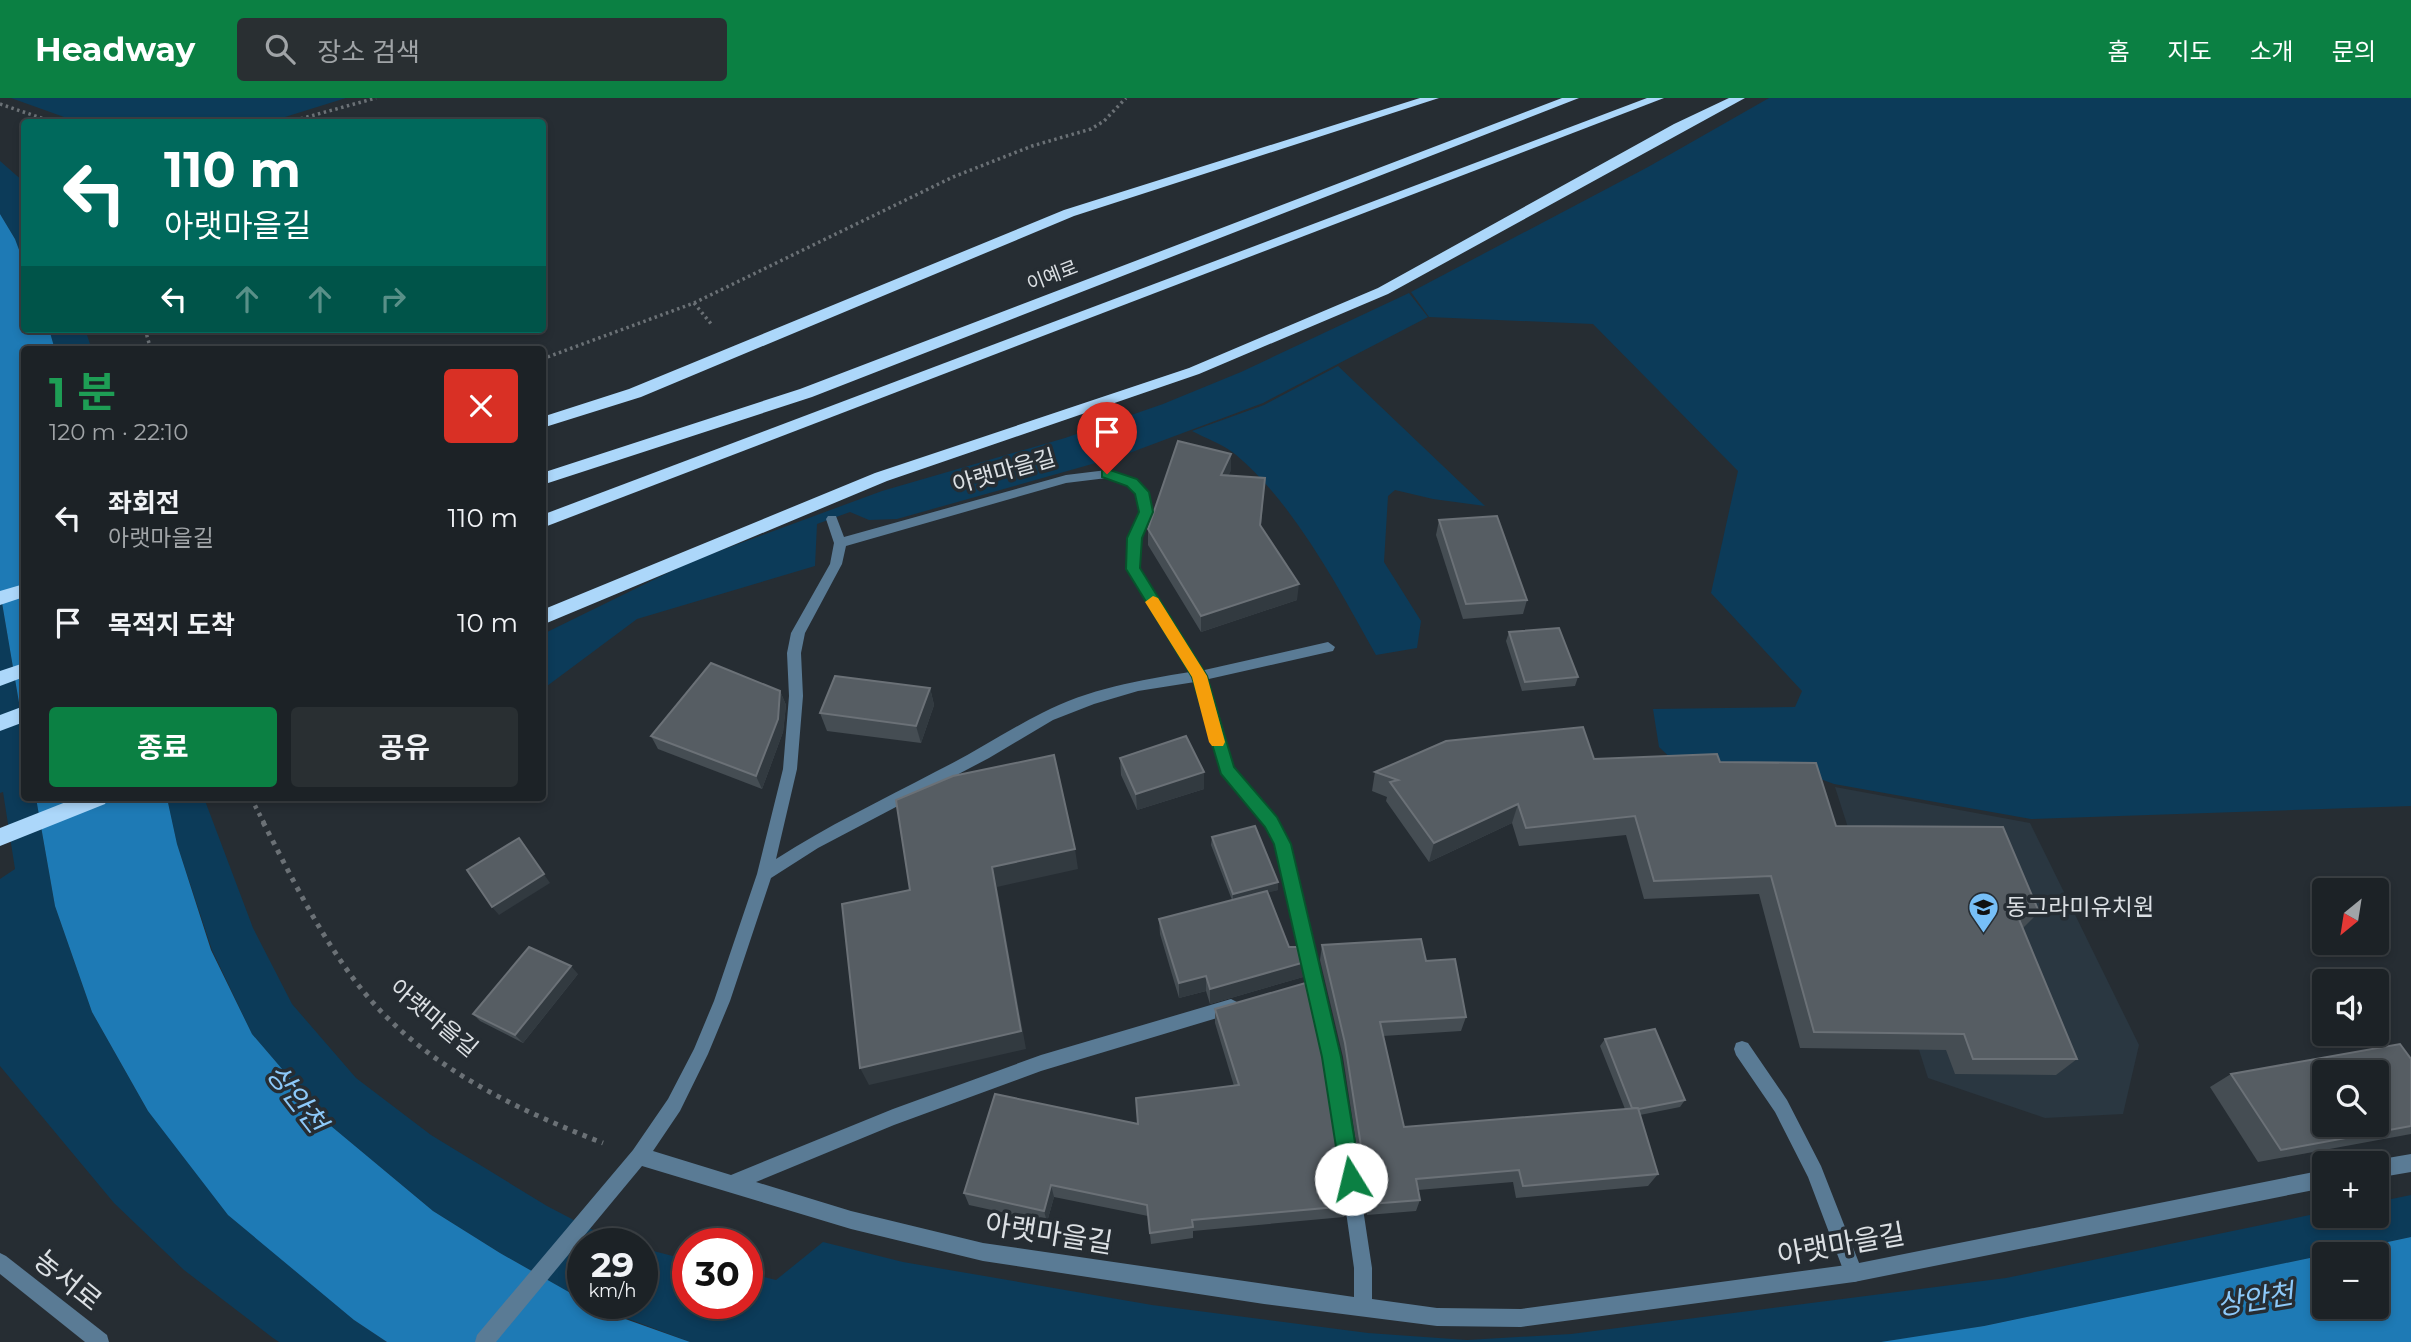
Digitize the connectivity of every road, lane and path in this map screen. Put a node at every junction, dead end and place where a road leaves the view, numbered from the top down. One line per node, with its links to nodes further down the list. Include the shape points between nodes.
1 (376, 98): 9 (path)
2 (1126, 98): 10 (path, via 1091,129 953,177)
3 (1433, 98): 13 (highway, via 1069,213 635,393)
4 (1573, 98): 14 (highway, 이예로, via 806,393)
5 (1658, 98): 15 (highway)
6 (1739, 98): 21 (highway, via 1383,291 1194,371 881,477)
7 (0, 104): 8 (path)
8 (44, 119)
9 (300, 119)
10 (694, 303): 11 (path); 12 (path)
11 (712, 325)
12 (546, 358)
13 (546, 422)
14 (546, 478)
15 (647, 483): 17 (highway)
16 (832, 519): 18 (street)
17 (546, 521)
18 (840, 543): 24 (street, 아랫마을길, via 1066,479 1094,474 1121,477 1142,492 1146,502 1135,538 1133,569); 31 (street, via 836,564 799,633 794,653 790,769)
19 (21, 592): 20 (highway)
20 (0, 598)
21 (546, 616)
22 (1328, 648): 24 (street)
23 (21, 671): 25 (highway)
24 (1200, 676): 31 (street, via 1138,686 1048,716 813,843); 41 (street, 아랫마을길, via 1227,769 1271,822 1282,844 1307,986 1332,1057 1363,1268)
25 (0, 680)
26 (21, 715): 27 (highway)
27 (0, 723)
28 (91, 801): 30 (highway)
29 (253, 801): 34 (path, 아랫마을길, via 311,911 349,971 384,1014 429,1052 486,1090 547,1123)
30 (4, 836)
31 (765, 874): 34 (street, via 701,1054)
32 (1250, 1002): 38 (street, via 1041,1063 892,1117)
33 (1742, 1049): 40 (street, via 1781,1106 1815,1172)
34 (639, 1156): 38 (street, 아랫마을길); 43 (street)
35 (2411, 1163): 36 (street)
36 (2389, 1167)
37 (2312, 1181): 40 (street, 아랫마을길)
38 (732, 1184): 41 (street, 아랫마을길, via 851,1220 983,1252)
39 (0, 1262): 42 (street, 농서로)
40 (1854, 1273): 41 (street, 아랫마을길, via 1521,1318 1437,1317)
41 (1363, 1309)
42 (100, 1342)
43 (484, 1342)

